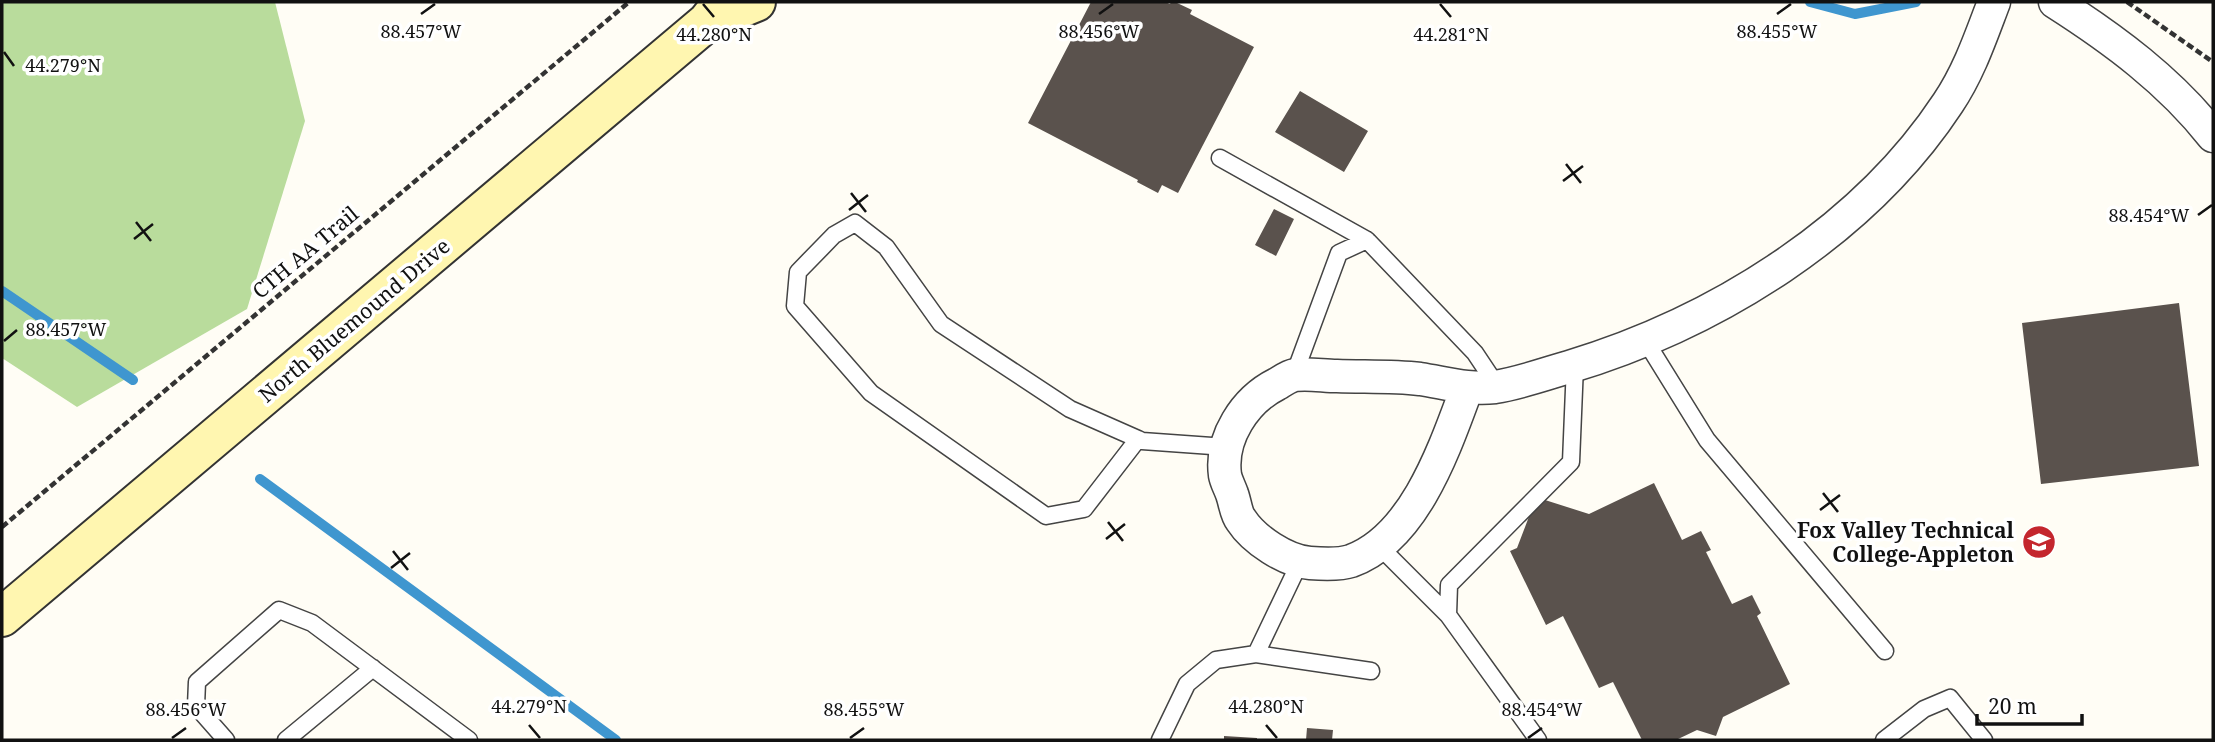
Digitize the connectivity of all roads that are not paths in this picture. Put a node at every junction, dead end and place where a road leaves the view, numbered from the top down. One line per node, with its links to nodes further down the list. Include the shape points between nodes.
1 (756, 2): 4 (main road, North Bluemound Drive)
2 (1994, 2): 8 (street, via 1970,64 1949,102 1872,194 1779,269 1735,297)
3 (2055, 2): 5 (street, via 2144,65)
4 (715, 12): 17 (main road, North Bluemound Drive)
5 (2213, 136)
6 (1220, 158): 7 (lane)
7 (1367, 240): 10 (lane, via 1339,253); 11 (lane, via 1475,353)
8 (1645, 340): 9 (street); 18 (lane, via 1707,440)
9 (1575, 365): 11 (street); 16 (lane, via 1571,462 1449,585)
10 (1294, 375): 11 (street, via 1418,379); 13 (street, via 1252,400)
11 (1482, 387): 14 (street, via 1449,437 1426,485)
12 (1138, 439): 12 (lane, via 1070,409 942,324 886,247 855,223 834,235 798,272 796,306 871,393 1046,516 1084,509); 13 (lane)
13 (1226, 447): 15 (street, via 1225,474 1240,520 1270,549)
14 (1380, 547): 15 (street, via 1349,562); 16 (lane)
15 (1300, 562): 19 (lane)
16 (1448, 615): 26 (lane)
17 (2, 617)
18 (1885, 651)
19 (1256, 654): 21 (lane); 25 (lane, via 1216,660 1187,684)
20 (373, 668): 22 (lane); 23 (lane, via 312,623 279,610 198,682 197,706); 24 (lane)
21 (1371, 671)
22 (458, 737)
23 (226, 740)
24 (286, 740)
25 (1160, 740)
26 (1538, 740)
27 (1884, 740): 28 (lane, via 1924,709 1950,698)
28 (1984, 740)

